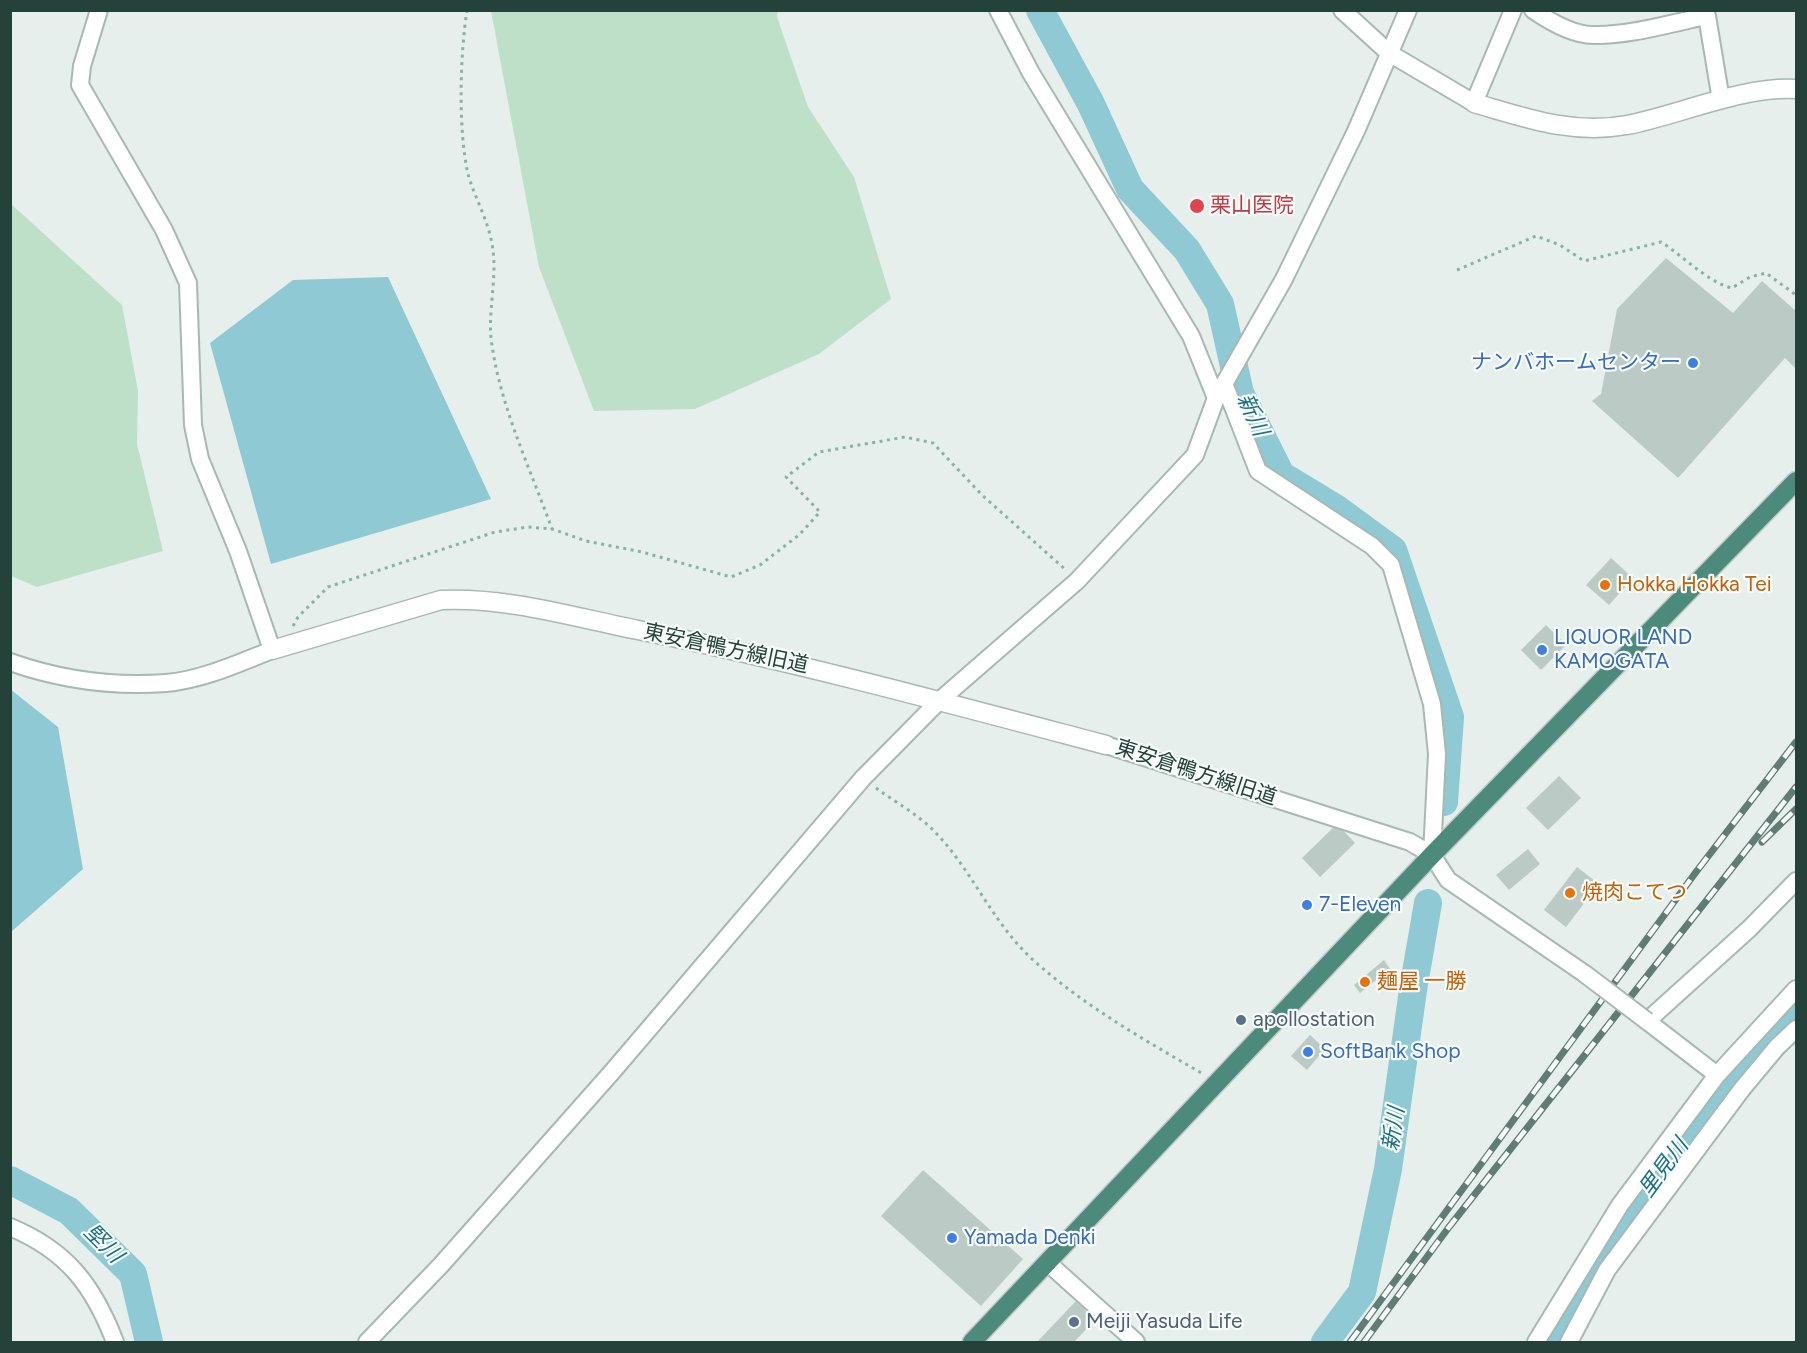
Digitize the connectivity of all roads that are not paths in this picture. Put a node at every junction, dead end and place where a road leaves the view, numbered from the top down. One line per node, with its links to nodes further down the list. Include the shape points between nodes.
1 (99, 10): 13 (street, via 80,85 164,230 188,283 194,425 200,459)
2 (998, 10): 11 (street, via 1031,73 1191,336)
3 (1342, 10): 7 (street)
4 (1408, 10): 7 (street)
5 (1513, 10): 10 (street)
6 (1533, 10): 9 (street, via 1549,22 1591,36 1707,16)
7 (1389, 53): 10 (street); 11 (street, via 1284,279)
8 (1797, 89): 9 (street)
9 (1721, 100): 10 (street, via 1625,126 1561,128)
10 (1474, 103)
11 (1220, 392): 15 (street, via 1195,455 1077,580); 17 (street, via 1258,471 1372,546 1391,565 1432,704 1437,754)
12 (1797, 481): 17 (highway)
13 (278, 648): 14 (street, 東安倉鴨方線旧道, via 227,668 167,683 93,683); 15 (street, 東安倉鴨方線旧道, via 441,600 467,599 510,604 750,652)
14 (10, 662)
15 (939, 700): 16 (street, 東安倉鴨方線旧道); 26 (street, via 863,778 612,1072 441,1265)
16 (1106, 745): 17 (street, 東安倉鴨方線旧道, via 1410,842)
17 (1432, 855): 20 (street, bridge, via 1448,880); 24 (highway)
18 (1797, 881): 20 (street)
19 (1797, 989): 22 (street)
20 (1647, 1021): 22 (street)
21 (1797, 1029): 30 (street, via 1742,1089 1607,1270)
22 (1717, 1075): 29 (street, via 1620,1204)
23 (10, 1227): 25 (street, via 52,1249 79,1274 102,1308)
24 (1048, 1263): 27 (highway); 28 (street)
25 (115, 1342)
26 (367, 1342)
27 (972, 1342)
28 (1136, 1342)
29 (1536, 1342)
30 (1569, 1342)

